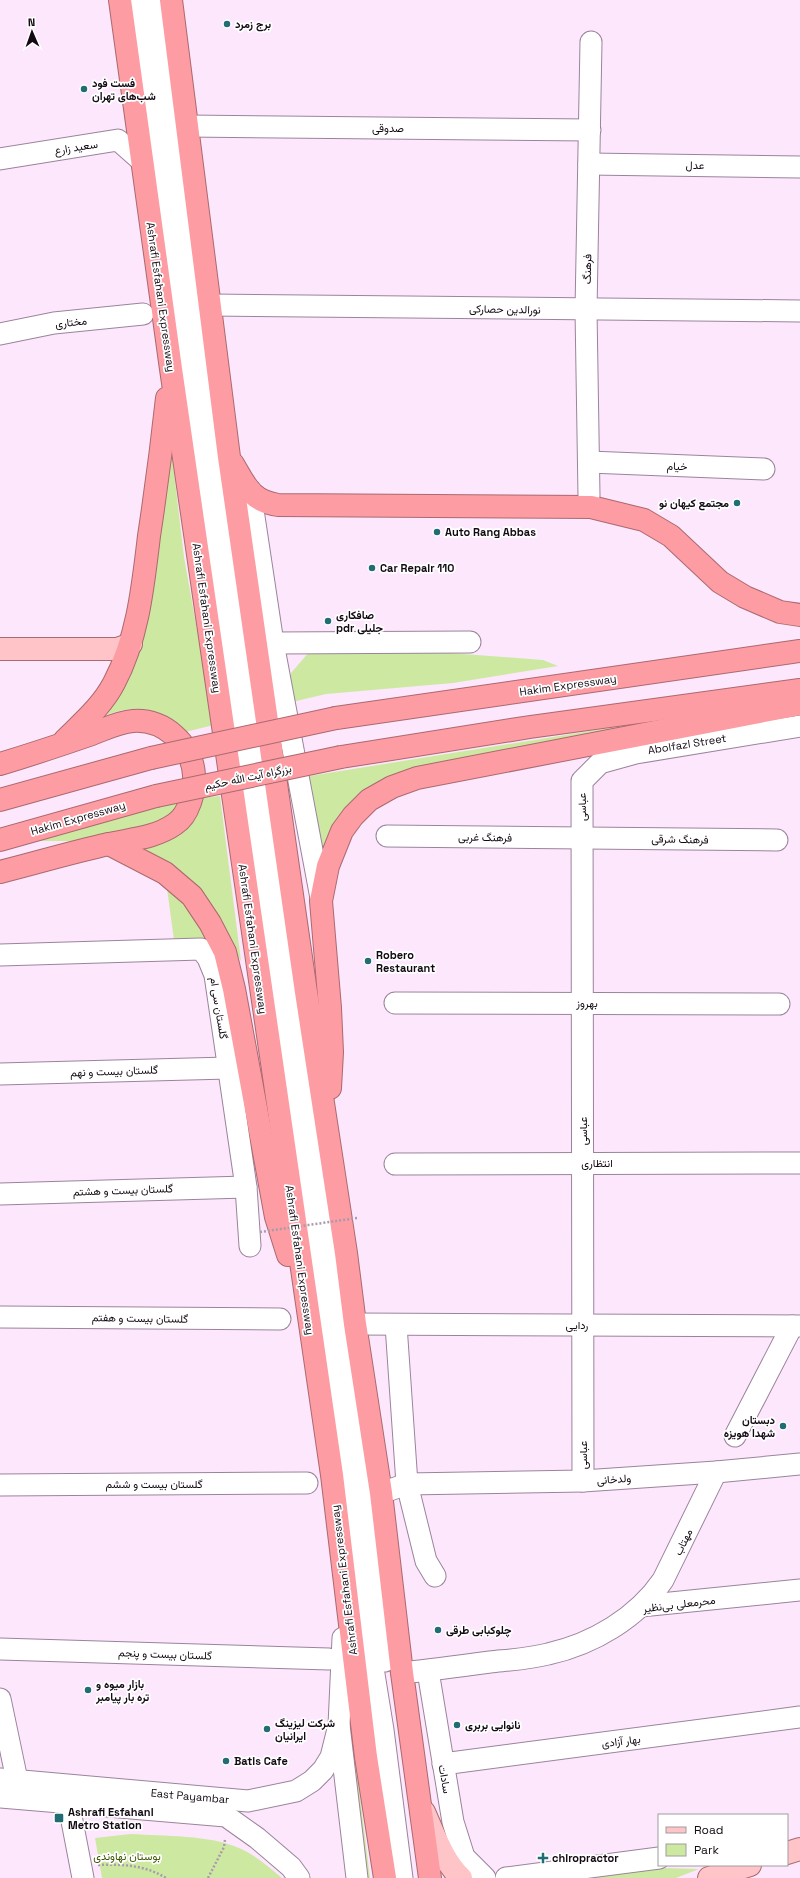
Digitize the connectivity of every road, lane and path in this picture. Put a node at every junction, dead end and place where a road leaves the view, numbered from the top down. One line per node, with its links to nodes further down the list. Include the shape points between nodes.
1 (120, 0): 9 (highway, Ashrafi Esfahani Expressway)
2 (136, 0): 99 (street, via 231,706 266,948 287,1066)
3 (157, 0): 100 (street, via 229,575 252,710 358,1443)
4 (171, 0): 6 (highway)
5 (591, 42): 7 (street, فرهنگ)
6 (187, 126): 7 (street, صدوقی); 12 (highway)
7 (590, 130): 10 (street, فرهنگ)
8 (0, 159): 9 (street, سعید زارع, via 118,140)
9 (144, 163): 17 (highway, Ashrafi Esfahani Expressway)
10 (589, 164): 11 (street, عدل); 13 (street, فرهنگ)
11 (800, 166)
12 (210, 305): 13 (street, نورالدین حصارکی); 18 (highway)
13 (586, 310): 14 (street, نورالدین حصارکی); 19 (street, فرهنگ)
14 (800, 311)
15 (143, 314): 16 (street, مختاری, via 54,323)
16 (0, 334)
17 (171, 369): 26 (highway, via 144,580); 64 (highway, Ashrafi Esfahani Expressway)
18 (229, 457): 21 (highway); 50 (highway)
19 (589, 462): 20 (street, خیام); 22 (street, فرهنگ)
20 (764, 469)
21 (250, 490): 23 (highway, via 255,497 265,503 278,505 592,507 644,520 671,536 720,582 745,597 780,612); 25 (street)
22 (590, 496)
23 (800, 615)
24 (470, 642): 25 (street)
25 (273, 643): 43 (street)
26 (130, 644): 27 (main road, via 117,649); 32 (highway, via 124,664 97,710)
27 (0, 649)
28 (800, 651): 36 (highway, Hakim Expressway, bridge, via 336,718 151,758)
29 (800, 690): 35 (highway, بزرگراه آیت الله حکیم, bridge, via 530,727 341,757)
30 (800, 704): 43 (highway, via 417,778 392,787 369,800 342,831 328,866)
31 (800, 726): 34 (street, Abolfazl Street, via 636,753 600,763)
32 (59, 745): 33 (highway); 41 (highway, via 112,726 132,721 148,722 166,729 180,740 190,758 194,769 194,782 188,808 177,823 163,832 141,839)
33 (0, 764)
34 (582, 781): 38 (street, عباسی)
35 (156, 796): 39 (highway, Hakim Expressway)
36 (0, 800)
37 (387, 836): 38 (street, فرهنگ غربی)
38 (583, 838): 40 (street, فرهنگ شرقی); 46 (street, عباسی)
39 (0, 840)
40 (777, 840)
41 (109, 844): 42 (highway); 64 (highway, via 165,873 192,896 225,952 276,1217)
42 (0, 872)
43 (321, 901): 50 (highway, via 332,1052)
44 (0, 955): 48 (street, گلستان سی ام, via 201,949 215,975)
45 (395, 1003): 46 (street, بهروز)
46 (583, 1003): 47 (street, بهروز); 51 (street, عباسی)
47 (779, 1004)
48 (228, 1068): 49 (street, گلستان بیست و نهم); 54 (street, گلستان سی ام)
49 (0, 1074)
50 (328, 1137): 60 (highway)
51 (583, 1163): 52 (street, انتظاری); 53 (street, انتظاری); 62 (street, عباسی)
52 (800, 1163)
53 (395, 1164)
54 (246, 1187): 55 (street, گلستان بیست و هشتم); 57 (street, گلستان سی ام)
55 (0, 1194)
56 (357, 1218): 57 (path, bridge)
57 (255, 1239)
58 (0, 1317): 59 (street, گلستان بیست و هفتم)
59 (280, 1319)
60 (355, 1324): 61 (street, ردایی); 72 (highway)
61 (396, 1324): 62 (street, ردایی); 70 (street)
62 (583, 1325): 63 (street, ردایی); 68 (street, عباسی)
63 (796, 1326): 65 (street)
64 (309, 1329): 75 (highway, Ashrafi Esfahani Expressway, via 332,1475)
65 (735, 1436)
66 (800, 1464): 67 (street, ولدخانی)
67 (716, 1472): 68 (street, ولدخانی); 76 (street, مهتاب, via 672,1565 653,1594)
68 (583, 1481): 70 (street, ولدخانی)
69 (307, 1482): 71 (street, گلستان بیست و ششم)
70 (407, 1484): 72 (street, ولدخانی); 73 (street, via 426,1561)
71 (0, 1485)
72 (381, 1493): 80 (highway)
73 (435, 1576)
74 (800, 1590): 76 (street, محرمعلی بی‌نظیر)
75 (346, 1591): 83 (street); 98 (highway, Ashrafi Esfahani Expressway, via 366,1757)
76 (641, 1606): 79 (street, محرمعلی بی‌نظیر, via 594,1638 547,1655)
77 (0, 1649): 78 (street, گلستان بیست و پنجم)
78 (329, 1659)
79 (428, 1670): 80 (street, محرمعلی بی‌نظیر); 84 (street, سادات)
80 (402, 1673): 87 (highway)
81 (0, 1699): 85 (street)
82 (800, 1717): 84 (street, بهار آزادی)
83 (339, 1725): 86 (street, East Payambar, via 331,1757 323,1770 296,1791 248,1801); 97 (street)
84 (443, 1764): 103 (street, سادات, via 453,1822 464,1857)
85 (9, 1789): 86 (street, East Payambar)
86 (66, 1794): 93 (street); 96 (street, East Payambar, via 226,1816 291,1867)
87 (420, 1804): 101 (highway); 102 (main road, via 439,1846 454,1872)
88 (225, 1840): 95 (path, via 215,1868)
89 (800, 1849): 90 (main road)
90 (788, 1853)
91 (658, 1858): 104 (street)
92 (747, 1866): 105 (main road)
93 (81, 1872): 94 (path, via 120,1864 138,1866)
94 (166, 1878)
95 (208, 1878)
96 (299, 1878)
97 (357, 1878)
98 (385, 1878)
99 (402, 1878)
100 (412, 1878)
101 (430, 1878)
102 (461, 1878)
103 (485, 1878)
104 (506, 1878)
105 (708, 1878)

